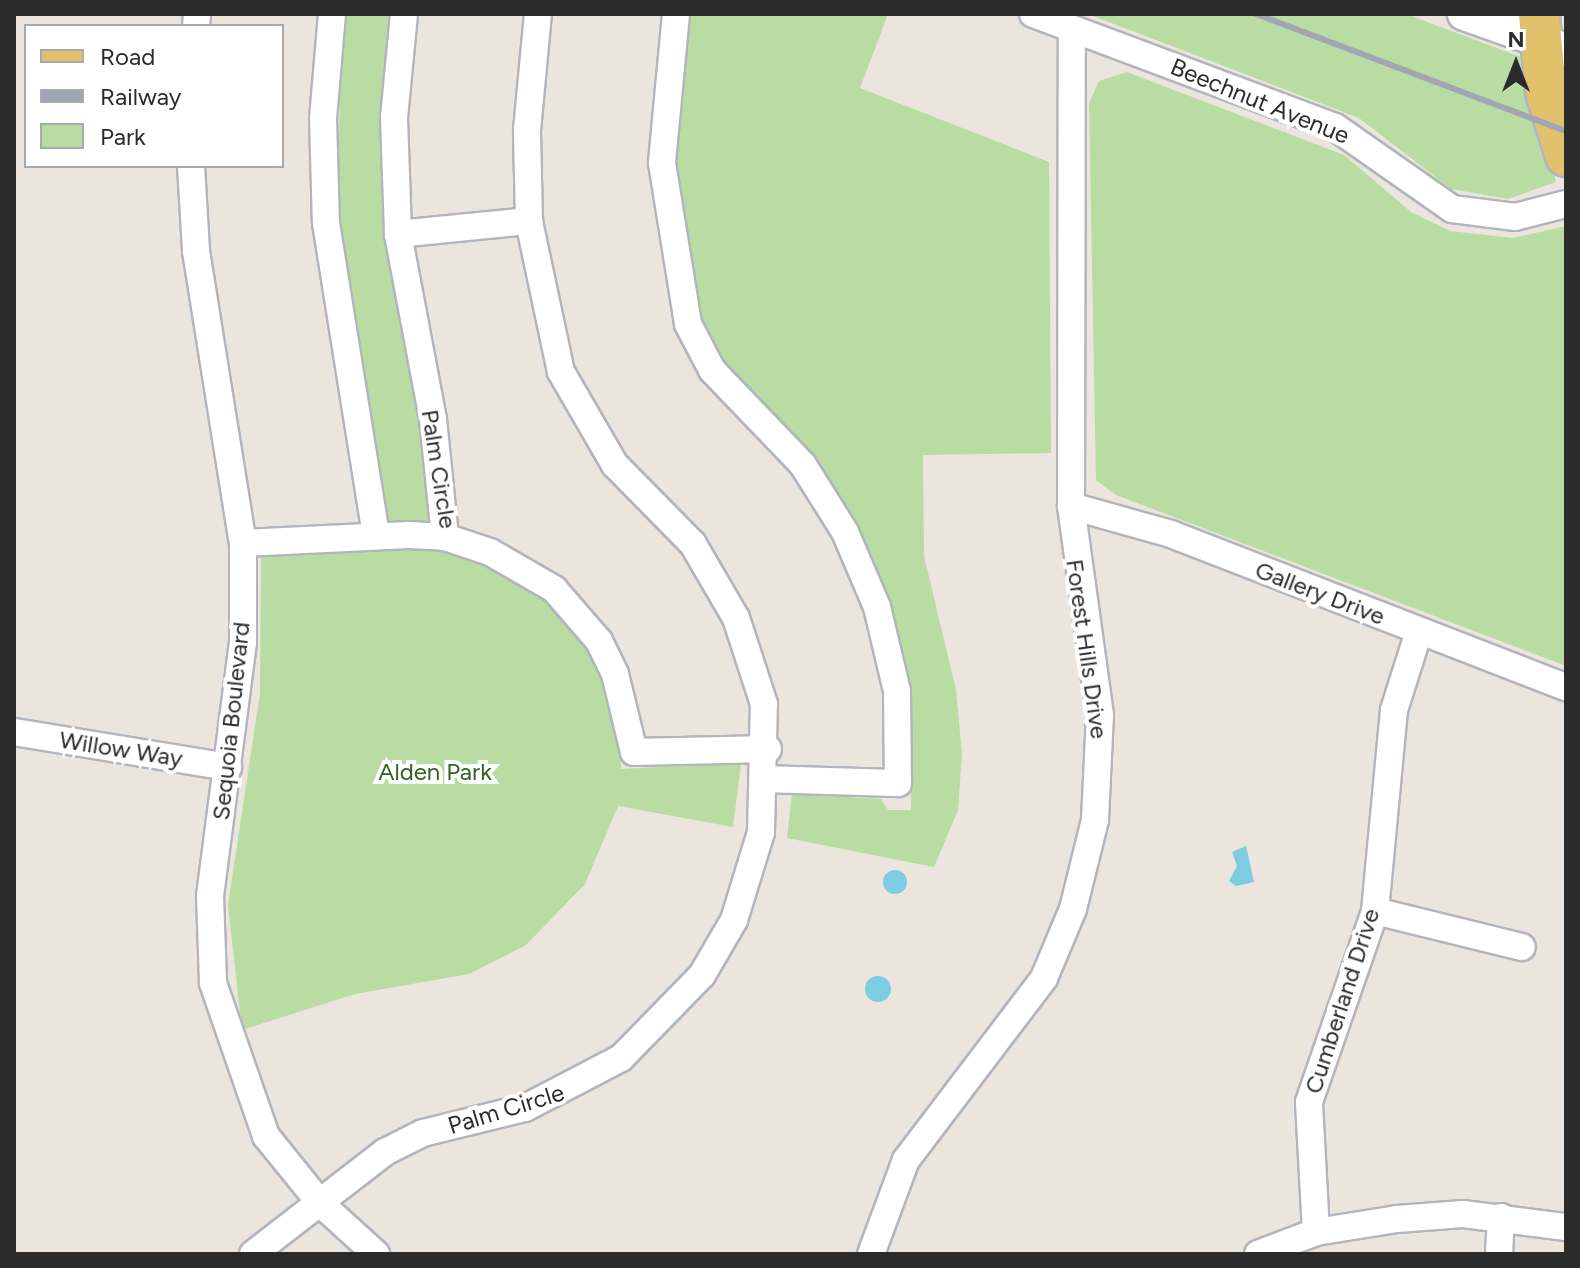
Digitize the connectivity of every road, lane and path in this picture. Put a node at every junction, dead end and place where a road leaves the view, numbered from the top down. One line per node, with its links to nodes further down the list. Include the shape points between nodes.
1 (332, 14): 15 (street, via 323,118 326,223)
2 (404, 14): 13 (street, Palm Circle, via 394,118)
3 (538, 14): 12 (street, Palm Circle, via 527,130)
4 (676, 14): 23 (street, via 662,163 688,324 706,362 803,465 845,532 877,607 897,691 898,783)
5 (1033, 14): 7 (street, Beechnut Avenue)
6 (1464, 14): 8 (street)
7 (1072, 29): 11 (street, Beechnut Avenue, via 1335,127 1452,209 1515,217); 14 (street, Forest Hills Drive)
8 (1548, 35): 9 (main road)
9 (1566, 156)
10 (191, 168): 17 (street, Sequoia Boulevard, via 196,251)
11 (1566, 204)
12 (529, 221): 13 (street); 21 (street, Palm Circle, via 561,372 577,411 615,465 693,544 736,618 764,704)
13 (398, 234): 16 (street, Palm Circle, via 433,419)
14 (1071, 506): 18 (street, Gallery Drive, via 1171,534); 32 (street, Forest Hills Drive, via 1101,750 1082,881 1059,947 1018,1019 906,1160)
15 (376, 536): 16 (street); 17 (street)
16 (445, 537): 21 (street, Palm Circle, via 528,571 578,614 615,674 634,752)
17 (243, 543): 22 (street, Sequoia Boulevard, via 243,642)
18 (1419, 631): 19 (street, Gallery Drive); 24 (street, Cumberland Drive, via 1394,710)
19 (1566, 687)
20 (14, 732): 22 (street, Willow Way)
21 (768, 749): 23 (street, Palm Circle)
22 (228, 767): 26 (street, Sequoia Boulevard, via 210,896 213,983 266,1136)
23 (767, 779): 26 (street, Palm Circle, via 761,832 734,920 671,1014 572,1089 423,1133)
24 (1375, 911): 25 (street); 29 (street, Cumberland Drive, via 1309,1102)
25 (1522, 947)
26 (320, 1203): 30 (street, Palm Circle); 31 (street, Sequoia Boulevard)
27 (1501, 1217): 28 (street); 29 (street, via 1397,1219); 34 (street)
28 (1566, 1227)
29 (1316, 1232): 33 (street)
30 (253, 1254)
31 (376, 1254)
32 (871, 1254)
33 (1258, 1254)
34 (1499, 1254)

